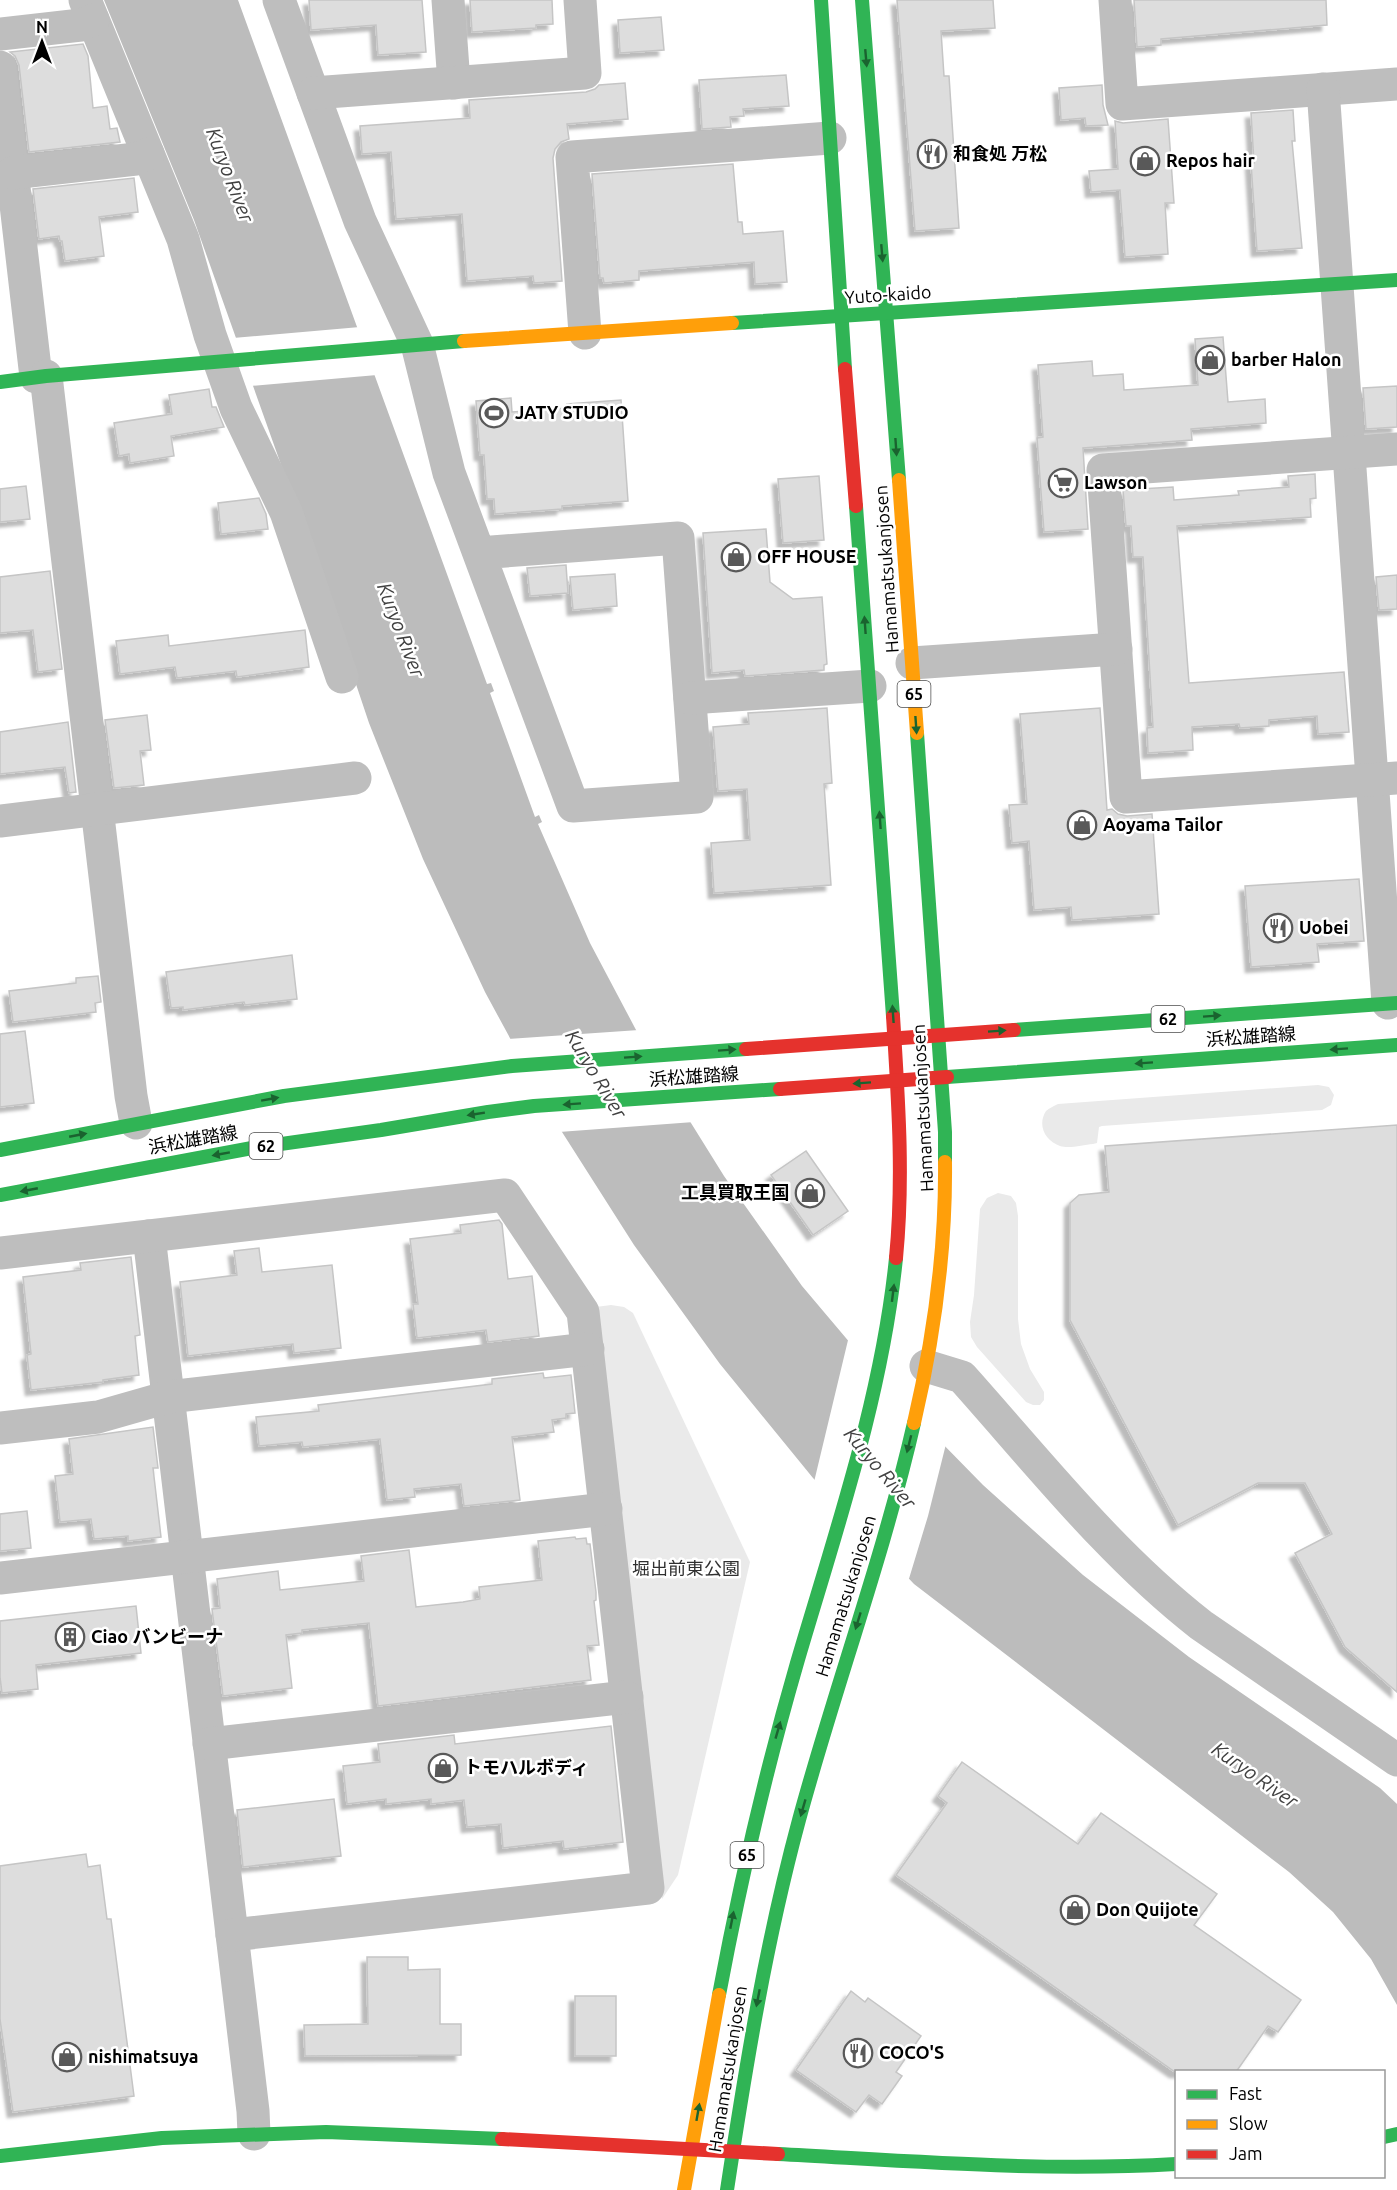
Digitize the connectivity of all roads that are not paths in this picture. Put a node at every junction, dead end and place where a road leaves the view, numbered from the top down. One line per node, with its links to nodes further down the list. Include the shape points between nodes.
1 (279, 0): 13 (street)
2 (448, 0): 10 (street)
3 (580, 0): 10 (street, via 585,73)
4 (821, 0): 14 (main road, Hamamatsukanjosen / 65)
5 (862, 0): 19 (main road, Hamamatsukanjosen / 65, one-way to 19)
6 (1115, 0): 12 (street, via 1122,104)
7 (89, 10): 8 (street, via 81,25); 15 (street)
8 (0, 34)
9 (0, 67): 16 (street)
10 (454, 83): 13 (street)
11 (1397, 84): 12 (street)
12 (1323, 90): 18 (street)
13 (313, 93): 22 (street, via 360,221)
14 (830, 138): 20 (main road, Hamamatsukanjosen / 65); 21 (street, via 572,157)
15 (148, 154): 16 (street, via 136,159); 23 (street, via 183,239)
16 (12, 173): 24 (street)
17 (1397, 280): 18 (main road, Yuto-kaido)
18 (1336, 284): 19 (main road, Yuto-kaido); 27 (street)
19 (887, 313): 20 (main road, Yuto-kaido); 30 (main road, Hamamatsukanjosen / 65, one-way to 30)
20 (841, 316): 21 (main road, Yuto-kaido); 32 (main road, Hamamatsukanjosen / 65, one-way to 20)
21 (585, 333): 22 (main road, Yuto-kaido)
22 (417, 344): 23 (main road, Yuto-kaido); 28 (street, via 449,472)
23 (224, 360): 24 (main road, Yuto-kaido); 31 (street, via 236,408 286,512)
24 (41, 376): 25 (main road, Yuto-kaido); 36 (street)
25 (0, 382)
26 (1397, 449): 27 (street)
27 (1348, 452): 29 (street, via 1103,470); 35 (street)
28 (479, 553): 33 (street, via 678,538); 33 (street, via 573,806 697,797)
29 (1116, 649): 30 (street); 35 (street, via 1126,797)
30 (912, 663): 39 (main road, Hamamatsukanjosen / 65, one-way to 39)
31 (342, 677)
32 (870, 686): 33 (street); 40 (main road, Hamamatsukanjosen / 65, one-way to 32)
33 (690, 698)
34 (355, 778): 36 (street)
35 (1384, 778): 38 (street)
36 (97, 809): 37 (street); 44 (street)
37 (0, 821)
38 (1392, 1003): 39 (main road, 浜松雄踏線 / 62, one-way to 38)
39 (938, 1035): 40 (main road, 浜松雄踏線 / 62); 42 (main road, Hamamatsukanjosen / 65)
40 (895, 1039): 43 (main road, Hamamatsukanjosen / 65); 44 (main road, 浜松雄踏線 / 62, one-way to 40, via 360,1085 512,1066)
41 (1397, 1045): 42 (main road, 浜松雄踏線 / 62, one-way to 42)
42 (941, 1077): 43 (main road, 浜松雄踏線 / 62); 50 (main road, Hamamatsukanjosen / 65, via 946,1144 943,1242)
43 (897, 1080): 46 (main road, 浜松雄踏線 / 62, one-way to 46, via 534,1106 252,1148); 61 (main road, Hamamatsukanjosen / 65, one-way to 43, via 752,1833 777,1734 839,1528 884,1350 901,1196)
44 (136, 1123): 45 (main road, 浜松雄踏線 / 62, one-way to 44)
45 (0, 1150)
46 (0, 1195)
47 (149, 1236): 48 (street); 49 (street, via 505,1195 583,1312); 51 (street)
48 (0, 1253)
49 (588, 1349): 51 (street); 53 (street)
50 (924, 1377): 58 (street, via 962,1377 1120,1553 1172,1603); 62 (main road, Hamamatsukanjosen / 65, one-way to 62, via 906,1457 784,1880 757,1999)
51 (168, 1397): 52 (street, via 98,1417); 54 (street)
52 (0, 1428)
53 (606, 1509): 54 (street); 56 (street)
54 (187, 1557): 55 (street); 57 (street)
55 (0, 1578)
56 (627, 1697): 57 (street); 59 (street, via 648,1888)
57 (209, 1744): 59 (street)
58 (1397, 1760)
59 (232, 1935): 60 (street)
60 (254, 2134): 61 (main road, via 418,2134); 63 (main road, via 128,2141)
61 (691, 2149): 62 (main road); 65 (main road, Hamamatsukanjosen / 65)
62 (733, 2152): 64 (main road, via 1011,2167); 66 (main road, Hamamatsukanjosen / 65)
63 (0, 2156)
64 (1175, 2164)
65 (684, 2190)
66 (727, 2190)

